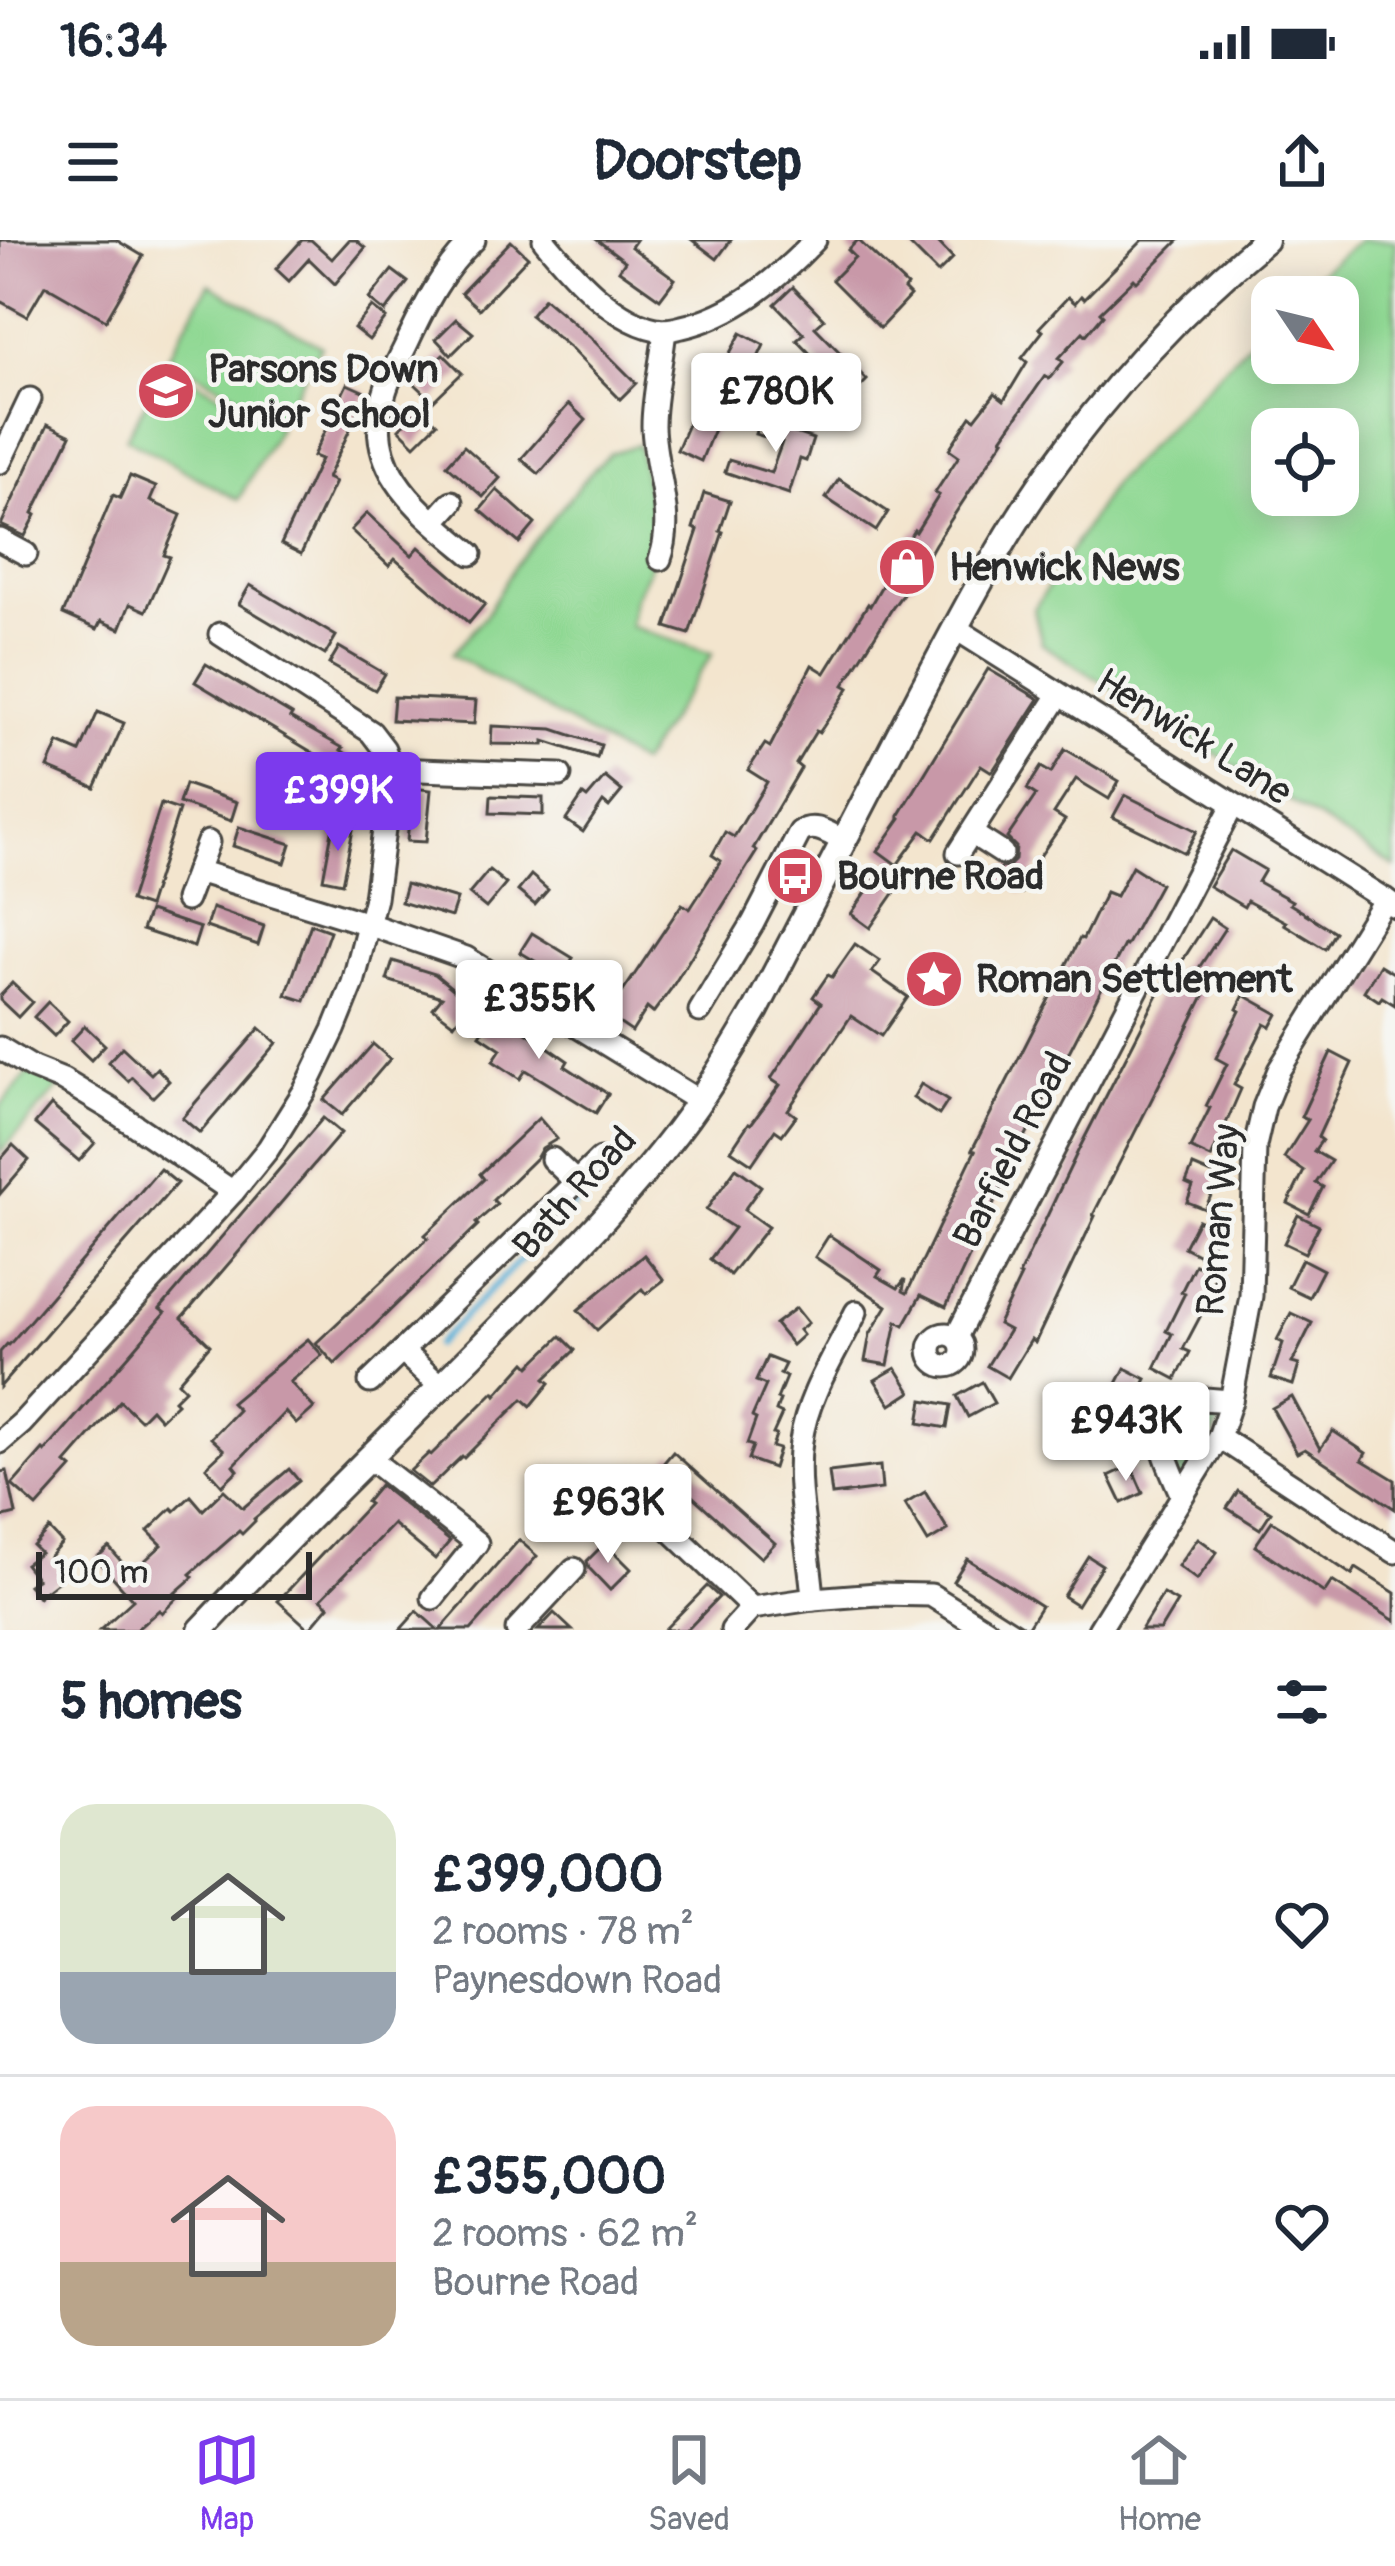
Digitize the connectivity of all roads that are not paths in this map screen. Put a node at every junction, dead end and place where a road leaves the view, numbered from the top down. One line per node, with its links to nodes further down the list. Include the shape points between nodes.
1 (474, 240): 11 (street, via 438,281 380,411 392,475)
2 (544, 240): 5 (street, via 602,300)
3 (815, 240): 5 (street, via 724,314)
4 (1264, 240): 16 (main road, Bath Road, via 1166,332 1085,425)
5 (665, 330): 9 (street, via 653,428)
6 (30, 399): 7 (street)
7 (0, 462)
8 (687, 480): 9 (street)
9 (662, 483): 15 (street)
10 (452, 502): 11 (street)
11 (434, 522): 14 (street)
12 (0, 540): 13 (street)
13 (26, 554)
14 (470, 554)
15 (660, 559)
16 (955, 628): 18 (street, Henwick Lane); 23 (main road, Bath Road)
17 (220, 634): 19 (street, via 371,732)
18 (1059, 695): 21 (street, Henwick Lane); 22 (street)
19 (392, 769): 20 (street); 30 (street)
20 (560, 776)
21 (1233, 805): 29 (street, Henwick Lane); 39 (street, Barfield Road)
22 (971, 832): 25 (street); 26 (street)
23 (844, 841): 31 (street, via 816,827 800,832); 33 (main road, Bath Road)
24 (208, 842): 27 (street)
25 (958, 853)
26 (1002, 853)
27 (197, 871): 28 (street); 30 (street)
28 (186, 900)
29 (1390, 903): 43 (street, Roman Way, via 1279,1070 1264,1107 1255,1146 1251,1296)
30 (368, 924): 33 (street, via 466,958); 37 (street, via 346,999 305,1090)
31 (700, 1011)
32 (0, 1048): 37 (street, via 111,1109)
33 (699, 1101): 42 (main road, Bath Road, via 631,1189)
34 (552, 1159): 36 (street, Bath Road)
35 (600, 1159): 36 (street, Bath Road)
36 (575, 1181): 40 (street, Bath Road)
37 (233, 1192): 45 (street)
38 (856, 1312): 52 (street, via 800,1444)
39 (956, 1337)
40 (403, 1352): 41 (street, Bath Road); 42 (street)
41 (370, 1382)
42 (441, 1388): 46 (main road, Bath Road)
43 (1231, 1401): 44 (street, Roman Way); 48 (street, via 1182,1401 1164,1415 1162,1444)
44 (1219, 1437): 48 (street, Roman Way); 49 (street)
45 (0, 1442)
46 (369, 1458): 51 (street, via 477,1543); 54 (main road, Bath Road)
47 (634, 1496): 53 (street)
48 (1182, 1496): 58 (street, Roman Way)
49 (1395, 1552)
50 (574, 1569): 55 (street)
51 (433, 1598)
52 (813, 1599): 53 (street); 57 (street, via 931,1595)
53 (752, 1608): 56 (street)
54 (201, 1630)
55 (517, 1630)
56 (732, 1630)
57 (987, 1630)
58 (1099, 1630)

